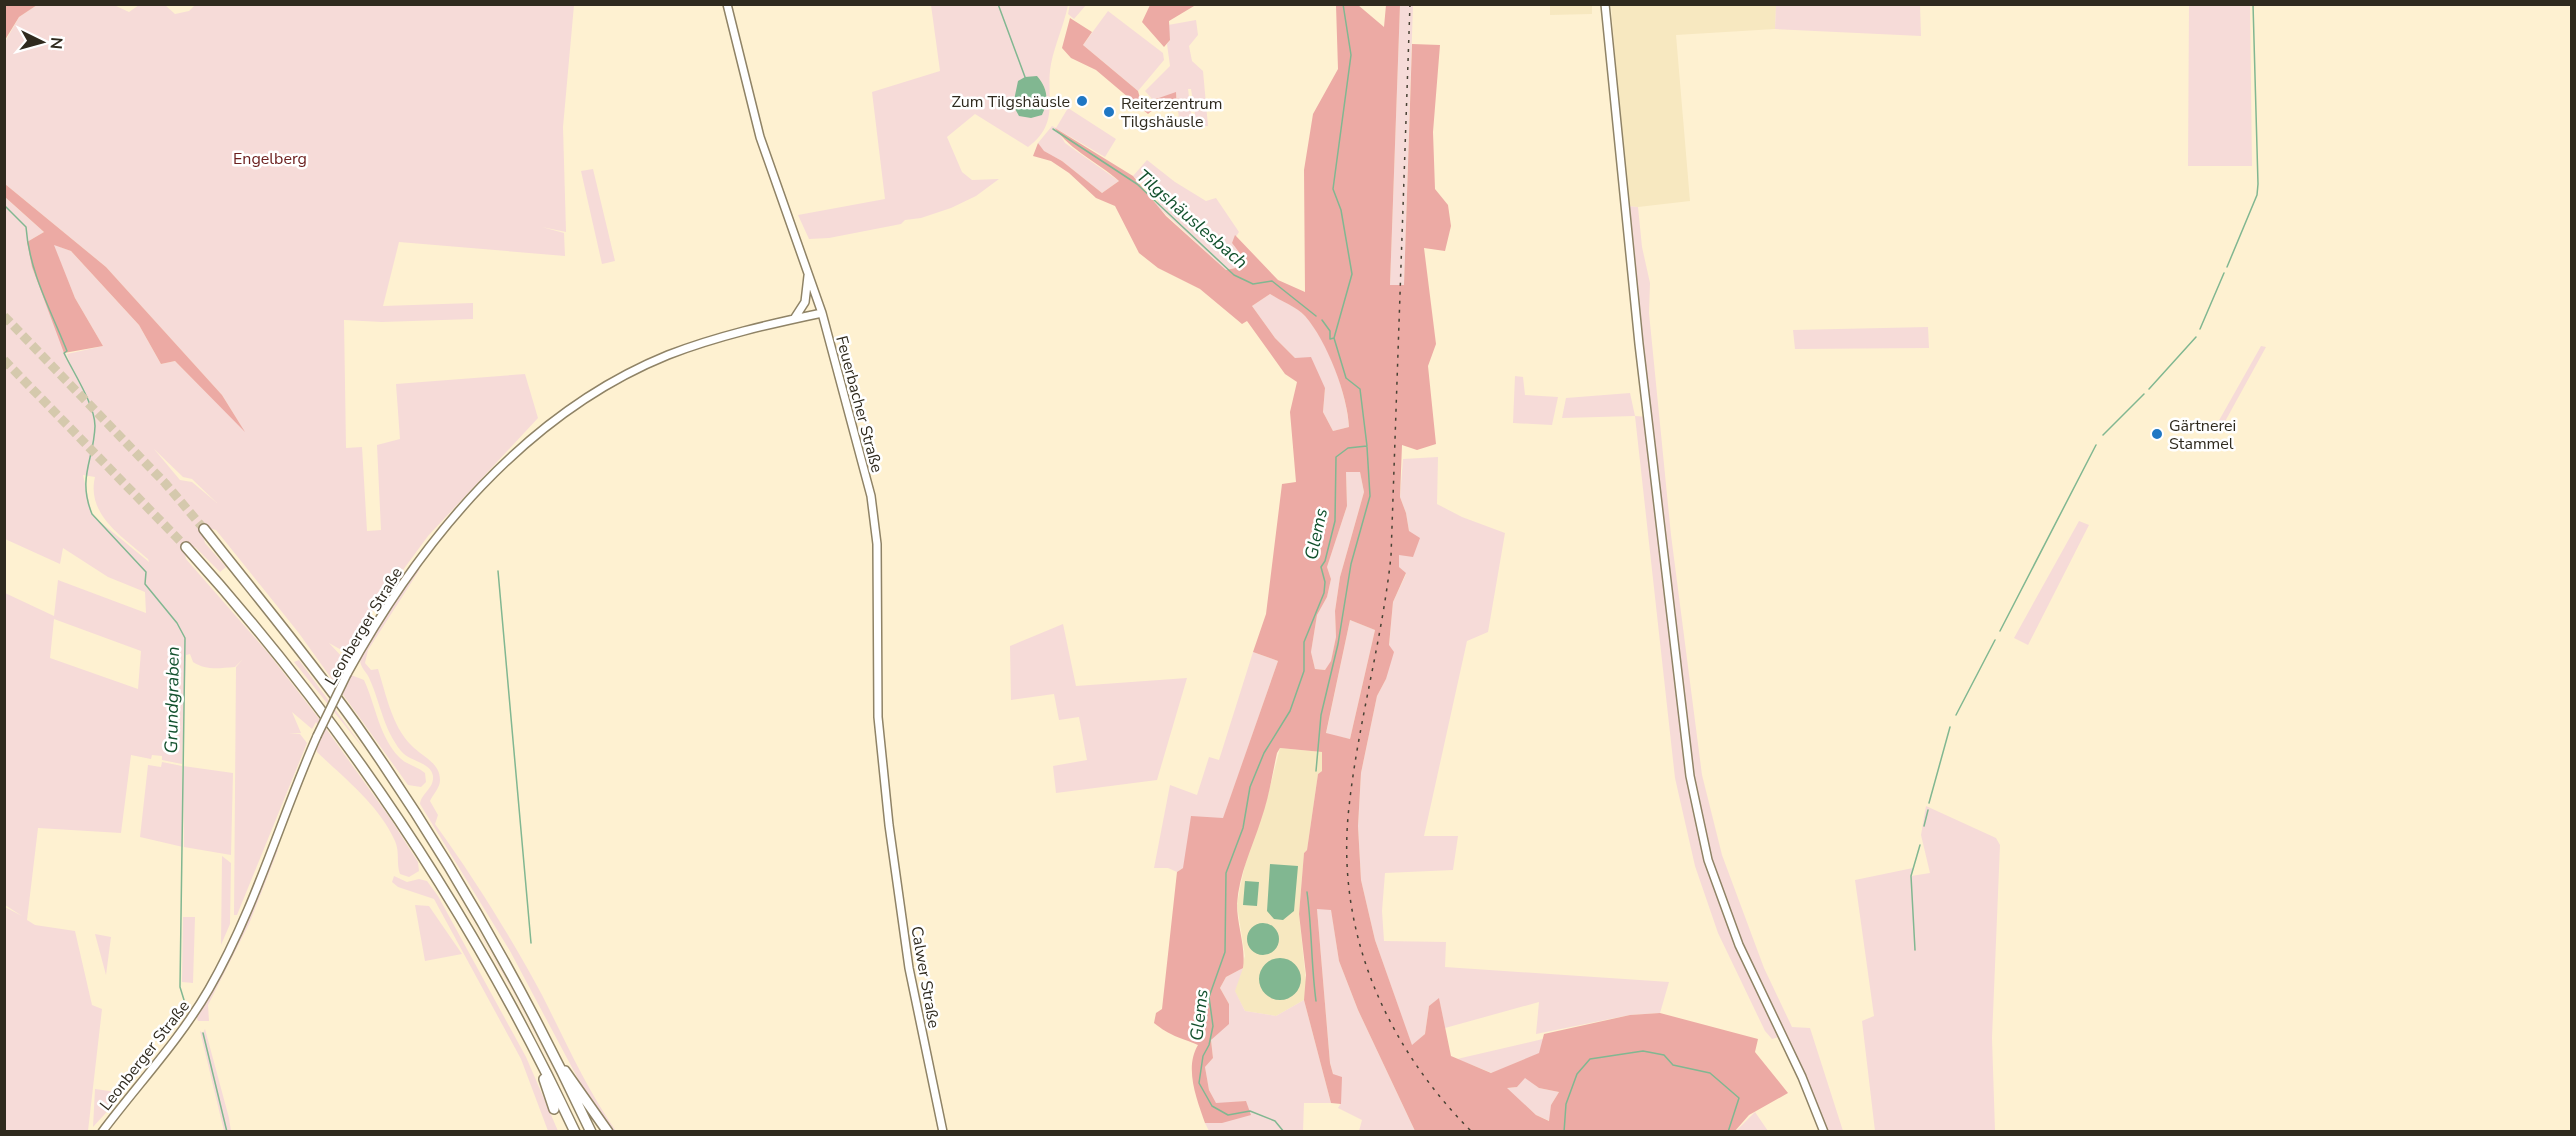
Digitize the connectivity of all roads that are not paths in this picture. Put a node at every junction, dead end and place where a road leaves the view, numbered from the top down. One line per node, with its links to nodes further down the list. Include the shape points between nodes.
1 (727, 4): 3 (main road, Feuerbacher Straße, via 760,137)
2 (1605, 4): 17 (main road, via 1690,776 1712,871 1739,945)
3 (809, 273): 4 (main road, Feuerbacher Straße); 5 (main road, via 805,302)
4 (822, 313): 5 (main road, Leonberger Straße); 8 (main road, Feuerbacher Straße, via 870,496 877,544 879,717)
5 (794, 320): 12 (main road, Leonberger Straße, bridge, via 667,356 597,391 544,429 497,470 445,527 397,592 347,674 317,736 222,967 178,1037)
6 (204, 529): 10 (highway, via 309,662 408,801 469,900)
7 (186, 547): 9 (highway, via 306,688 392,807 474,938)
8 (889, 825): 16 (main road, Calwer Straße, via 909,968)
9 (534, 1048): 11 (highway); 13 (highway)
10 (557, 1063): 14 (highway); 15 (highway)
11 (554, 1109)
12 (102, 1131)
13 (575, 1131)
14 (591, 1131)
15 (608, 1131)
16 (943, 1131)
17 (1824, 1131)

